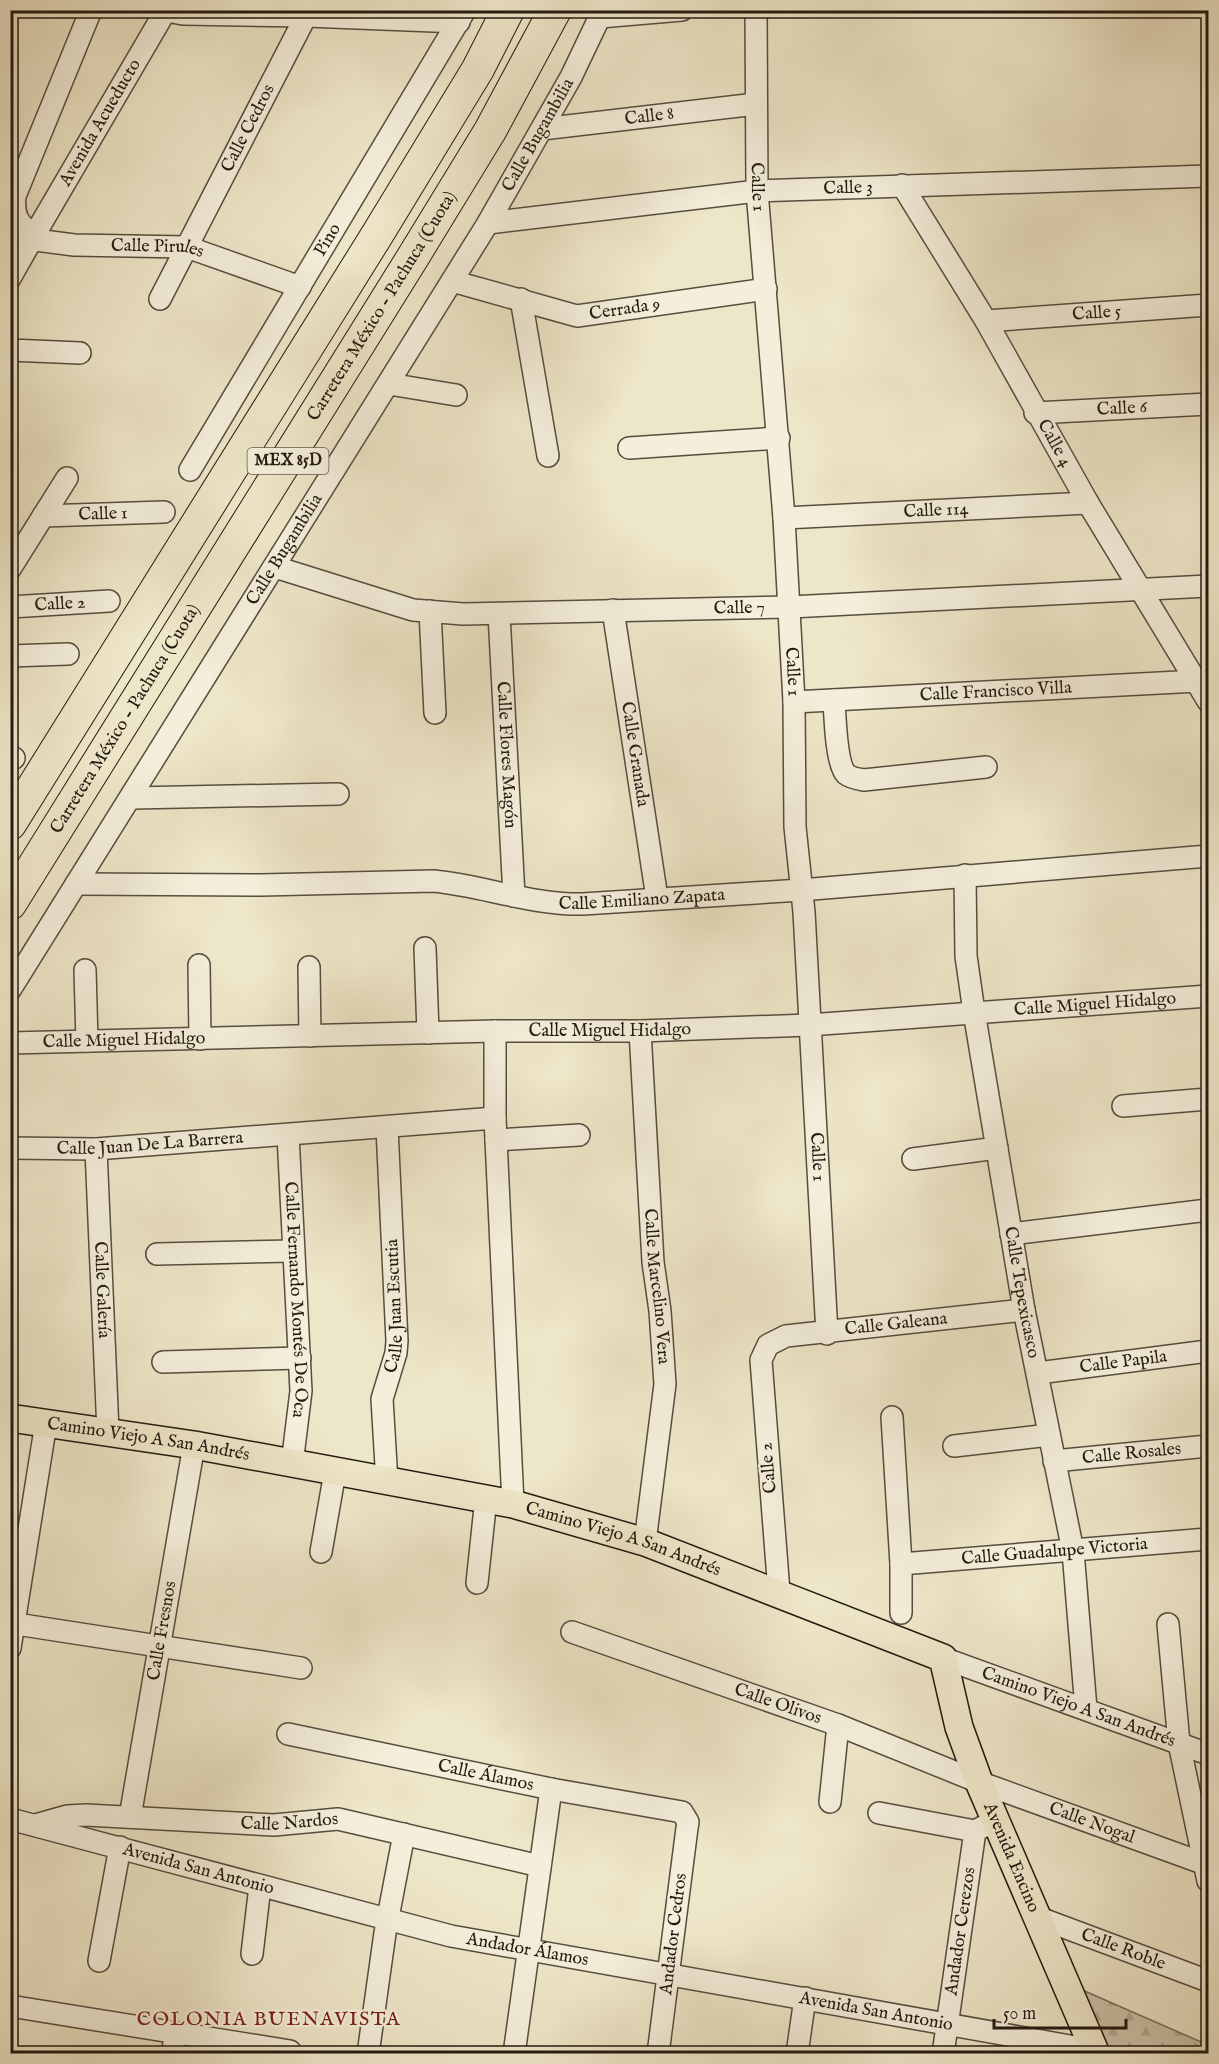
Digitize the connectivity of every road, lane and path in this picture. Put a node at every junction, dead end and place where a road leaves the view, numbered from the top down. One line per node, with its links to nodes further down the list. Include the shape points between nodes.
1 (91, 10): 17 (street, via 15,196 19,223)
2 (508, 10): 62 (highway, MEX 85D, via 478,69 402,195)
3 (555, 10): 69 (highway, Carretera México - Pachuca (Cuota) / MEX 85D, via 495,122 407,268)
4 (682, 10): 8 (street)
5 (756, 10): 10 (street, Calle 1)
6 (164, 11): 7 (street, via 208,15); 17 (street, Avenida Acueducto)
7 (308, 13): 9 (street); 18 (street, Calle Cedros)
8 (602, 14): 11 (street, Calle Bugambilia)
9 (462, 16): 21 (street, Pino)
10 (756, 104): 11 (street, Calle 8); 14 (street, Calle 1)
11 (542, 129): 15 (street, Calle Bugambilia)
12 (1209, 176): 13 (street, Calle 3)
13 (902, 185): 14 (street, Calle 3); 26 (street, Calle 4)
14 (757, 191): 15 (street, Calle 3); 22 (street, Calle 1)
15 (488, 223): 20 (street, Calle Bugambilia)
16 (10, 235): 17 (street, Calle Pirules)
17 (33, 237): 18 (street, Calle Pirules, via 74,245); 19 (street, Avenida Acueducto)
18 (187, 247): 21 (street, Calle Pirules); 23 (street, Calle Cedros)
19 (10, 278)
20 (452, 281): 24 (street, Cerrada 9); 29 (street, Calle Bugambilia)
21 (300, 287): 36 (street, Pino)
22 (766, 289): 24 (street, Cerrada 9, via 578,316); 33 (street, Calle 1)
23 (160, 299)
24 (521, 299): 35 (street)
25 (1209, 305): 26 (street, Calle 5)
26 (986, 321): 32 (street, Calle 4)
27 (10, 350): 28 (street)
28 (80, 353)
29 (389, 384): 30 (street); 42 (street, Calle Bugambilia)
30 (456, 395)
31 (1209, 404): 32 (street, Calle 6)
32 (1035, 413): 38 (street, Calle 4)
33 (779, 438): 34 (street); 41 (street, Calle 1)
34 (629, 448)
35 (548, 456)
36 (190, 470)
37 (67, 478): 40 (street)
38 (1088, 503): 41 (street, Calle 114); 45 (street, Calle 4)
39 (164, 512): 40 (street, Calle 1)
40 (43, 516): 43 (street)
41 (784, 518): 48 (street, Calle 1)
42 (275, 567): 50 (street, Calle 7, via 386,603); 61 (street, Calle Bugambilia)
43 (10, 569)
44 (1209, 586): 45 (street, Calle 7)
45 (1140, 590): 48 (street, Calle 7); 54 (street, Calle 4)
46 (109, 601): 47 (street, Calle 2)
47 (10, 607)
48 (790, 607): 49 (street, Calle 7); 57 (street, Calle 1)
49 (613, 610): 51 (street, Calle 7); 68 (street, Calle Granada)
50 (430, 611): 51 (street, Calle 7); 58 (street)
51 (499, 614): 67 (street, Calle Flores Magón)
52 (68, 654): 53 (street)
53 (10, 656)
54 (1198, 681): 55 (street, Calle Francisco Villa); 56 (street, Calle 4)
55 (834, 700): 57 (street, Calle Francisco Villa); 59 (street, via 841,763 854,778)
56 (1209, 701)
57 (794, 702): 66 (street, Calle 1, via 795,827)
58 (435, 713)
59 (986, 767)
60 (338, 794): 61 (street)
61 (132, 798): 65 (street, Calle Bugambilia)
62 (10, 824)
63 (1209, 856): 64 (street, Calle Emiliano Zapata)
64 (964, 875): 66 (street, Calle Emiliano Zapata); 76 (street, Calle Tepexicasco, via 966,956)
65 (76, 884): 67 (street, Calle Emiliano Zapata, via 434,881); 74 (street, Calle Bugambilia)
66 (801, 890): 68 (street, Calle Emiliano Zapata); 77 (street, Calle 1)
67 (514, 896): 68 (street, Calle Emiliano Zapata, via 557,905)
68 (657, 898)
69 (10, 904)
70 (425, 948): 80 (street)
71 (199, 965): 82 (street)
72 (309, 966): 81 (street)
73 (85, 970): 83 (street)
74 (10, 990)
75 (1209, 996): 76 (street, Calle Miguel Hidalgo)
76 (974, 1012): 77 (street, Calle Miguel Hidalgo); 93 (street, Calle Tepexicasco)
77 (809, 1025): 79 (street, Calle Miguel Hidalgo); 101 (street, Calle 1)
78 (495, 1031): 79 (street, Calle Miguel Hidalgo); 80 (street, Calle Miguel Hidalgo); 87 (street)
79 (640, 1031): 122 (street, Calle Marcelino Vera, via 653,1262 665,1384)
80 (428, 1033): 81 (street, Calle Miguel Hidalgo)
81 (310, 1036): 82 (street, Calle Miguel Hidalgo)
82 (200, 1039): 83 (street, Calle Miguel Hidalgo)
83 (87, 1041): 84 (street, Calle Miguel Hidalgo)
84 (10, 1043)
85 (1209, 1100): 86 (street)
86 (1123, 1106)
87 (495, 1118): 88 (street, Calle Juan De La Barrera); 91 (street)
88 (387, 1128): 89 (street, Calle Juan De La Barrera); 118 (street, Calle Juan Escutia, via 397,1341 382,1399)
89 (288, 1135): 94 (street, Calle Juan De La Barrera); 98 (street, Calle Fernando Montés De Oca)
90 (579, 1135): 91 (street)
91 (496, 1140): 120 (street)
92 (10, 1148): 94 (street, Calle Juan De La Barrera)
93 (997, 1148): 95 (street); 97 (street, Calle Tepexicasco)
94 (96, 1149): 110 (street, Calle Galería)
95 (913, 1159)
96 (1209, 1210): 97 (street)
97 (1011, 1234): 100 (street, Calle Tepexicasco)
98 (293, 1251): 99 (street); 104 (street, Calle Fernando Montés De Oca)
99 (157, 1254)
100 (1024, 1310): 101 (street, Calle Galeana); 106 (street, Calle Tepexicasco)
101 (827, 1334): 102 (street, Calle Galeana, via 786,1336)
102 (768, 1345): 127 (street, Calle 2, via 761,1360)
103 (1209, 1351): 106 (street, Calle Papila)
104 (300, 1358): 105 (street); 116 (street, Calle Fernando Montés De Oca, via 300,1402)
105 (163, 1362)
106 (1038, 1373): 111 (street, Calle Tepexicasco)
107 (892, 1417): 125 (street)
108 (10, 1418): 109 (main road, Camino Viejo A San Andrés)
109 (46, 1423): 110 (main road, Camino Viejo A San Andrés); 129 (street)
110 (108, 1432): 112 (main road, Camino Viejo A San Andrés)
111 (1049, 1435): 113 (street); 115 (street, Calle Tepexicasco)
112 (194, 1445): 116 (main road, Camino Viejo A San Andrés); 132 (street, Calle Fresnos)
113 (954, 1446)
114 (1209, 1446): 115 (street, Calle Rosales)
115 (1054, 1461): 123 (street, Calle Tepexicasco)
116 (291, 1464): 117 (main road, Camino Viejo A San Andrés)
117 (335, 1473): 118 (main road, Camino Viejo A San Andrés); 124 (street)
118 (387, 1482): 119 (main road, Camino Viejo A San Andrés)
119 (486, 1498): 120 (main road, Camino Viejo A San Andrés); 126 (street)
120 (513, 1504): 122 (main road, Camino Viejo A San Andrés)
121 (1209, 1539): 123 (street, Calle Guadalupe Victoria)
122 (645, 1542): 127 (main road, Camino Viejo A San Andrés)
123 (1072, 1551): 125 (street, Calle Guadalupe Victoria); 136 (street, Calle Tepexicasco)
124 (321, 1552)
125 (901, 1564): 128 (street)
126 (477, 1582)
127 (779, 1593): 134 (main road, Camino Viejo A San Andrés)
128 (901, 1613)
129 (13, 1624): 132 (street); 133 (street)
130 (1168, 1624): 139 (street)
131 (572, 1632): 137 (street, Calle Olivos)
132 (160, 1645): 135 (street); 146 (street, Calle Fresnos)
133 (10, 1648)
134 (943, 1658): 136 (street, Camino Viejo A San Andrés); 141 (main road, Avenida Encino, via 959,1727)
135 (301, 1668)
136 (1086, 1709): 139 (street, Camino Viejo A San Andrés)
137 (838, 1725): 141 (street, Calle Olivos); 143 (street)
138 (288, 1734): 142 (street, Calle Álamos)
139 (1179, 1743): 140 (street, Camino Viejo A San Andrés); 153 (street)
140 (1209, 1754)
141 (979, 1782): 149 (main road, Avenida Encino); 153 (street, Calle Nogal)
142 (551, 1789): 145 (street, Calle Álamos, via 676,1810); 152 (street)
143 (830, 1802)
144 (879, 1813): 149 (street)
145 (685, 1815): 160 (street, Andador Cedros, via 687,1828)
146 (130, 1817): 148 (street, Calle Nardos, via 67,1816); 150 (street, Calle Nardos, via 274,1825 338,1819)
147 (10, 1819): 148 (street, Avenida San Antonio)
148 (35, 1825): 151 (street, Avenida San Antonio)
149 (985, 1826): 155 (main road, Avenida Encino); 164 (street, Andador Cerezos)
150 (404, 1834): 152 (street, Calle Nardos); 156 (street)
151 (120, 1847): 154 (street, Avenida San Antonio); 159 (street)
152 (540, 1866): 157 (street)
153 (1207, 1872)
154 (260, 1886): 156 (street, Avenida San Antonio); 158 (street)
155 (1037, 1917): 161 (street, Calle Roble); 167 (main road, Avenida Encino)
156 (387, 1920): 157 (street, Andador Álamos); 168 (street)
157 (530, 1950): 160 (street, Andador Álamos); 169 (street)
158 (252, 1954)
159 (99, 1961)
160 (670, 1973): 162 (street, Avenida San Antonio); 170 (street, Andador Cedros)
161 (1209, 1981)
162 (805, 1998): 164 (street, Avenida San Antonio); 171 (street)
163 (10, 2006): 165 (street)
164 (947, 2024): 167 (street, Avenida San Antonio); 172 (street, Andador Cerezos)
165 (174, 2043): 166 (street)
166 (290, 2051)
167 (1088, 2052)
168 (368, 2054)
169 (514, 2054)
170 (658, 2054)
171 (797, 2054)
172 (943, 2054)

